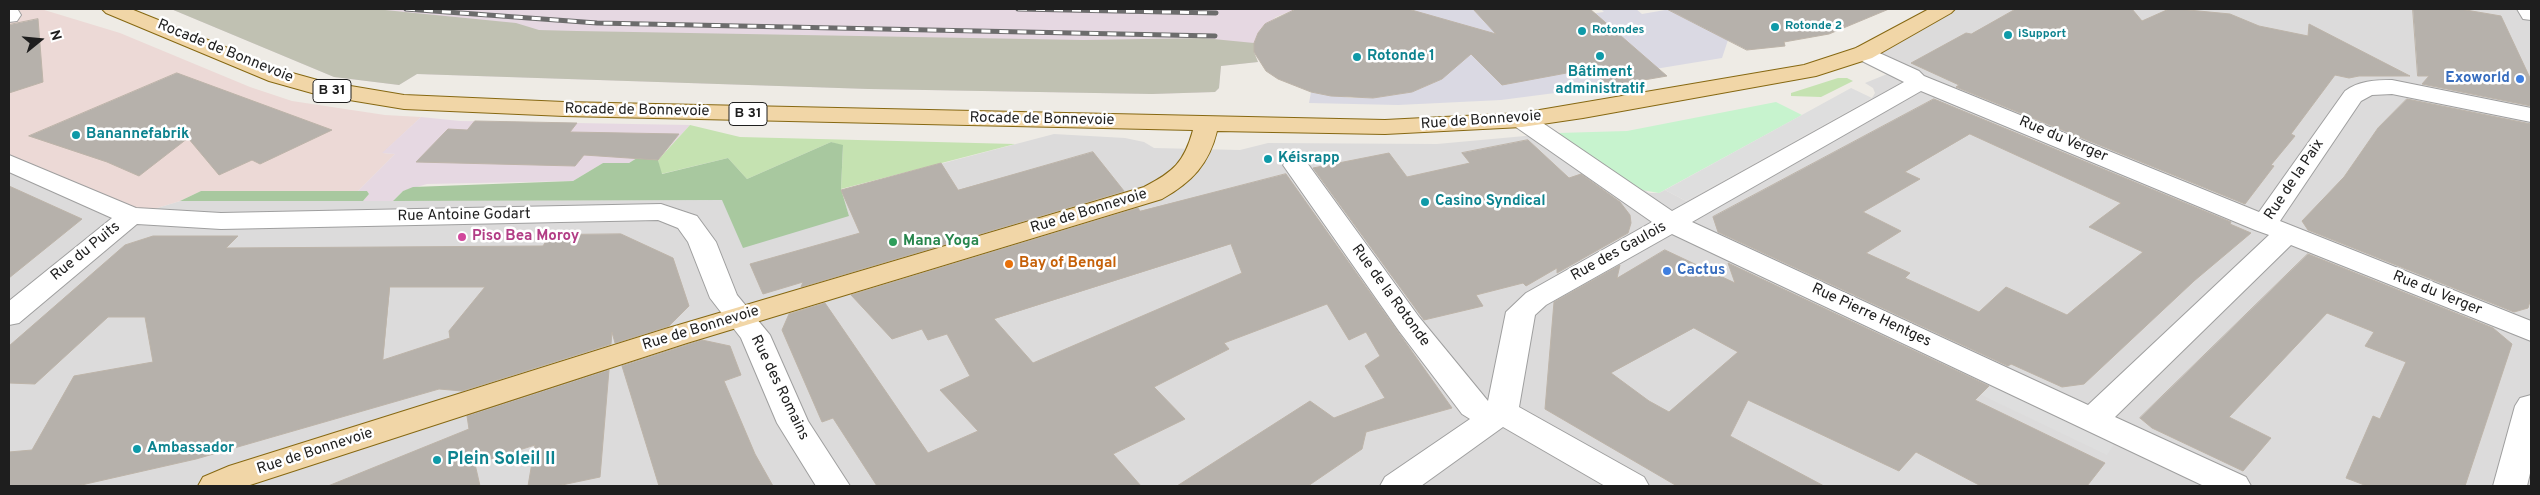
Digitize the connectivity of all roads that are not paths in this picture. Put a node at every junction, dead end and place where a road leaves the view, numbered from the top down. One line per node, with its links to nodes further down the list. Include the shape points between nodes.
1 (113, 9): 10 (main road, Rocade de Bonnevoie / B 31, via 277,76 357,96 404,102 564,109)
2 (1944, 9): 5 (main road, Rue de Bonnevoie)
3 (2527, 9): 4 (street)
4 (2531, 14)
5 (1864, 53): 6 (main road, Rue de Bonnevoie); 7 (street, Rue du Verger, via 1911,76)
6 (1840, 62): 7 (street, Rue du Verger); 9 (main road, Rue de Bonnevoie, via 1808,71)
7 (1910, 87): 14 (street, Rue des Gaulois); 15 (street, Rue du Verger)
8 (2531, 116): 15 (street, Rue de la Paix, via 2392,87 2360,90 2353,96)
9 (1522, 120): 10 (main road, Rue de Bonnevoie, via 1385,127); 14 (street, Rue Pierre Hentges)
10 (1207, 124): 17 (main road, Rue de Bonnevoie, via 1194,163 1180,179 1154,193)
11 (9, 163): 13 (street, Rue du Puits)
12 (1296, 165): 20 (street, Rue de la Rotonde, via 1409,324 1472,406)
13 (131, 216): 16 (street, Rue du Puits); 17 (street, Rue Antoine Godart, via 222,221 662,212 688,222 702,242 724,298)
14 (1671, 223): 20 (street, Rue des Gaulois, via 1536,299 1521,312); 21 (street, Rue Pierre Hentges)
15 (2275, 229): 18 (street, Rue du Verger); 21 (street, Rue de la Paix)
16 (9, 316)
17 (740, 316): 22 (main road, Rue de Bonnevoie); 23 (street, Rue des Romains, via 755,335 792,423)
18 (2531, 332)
19 (2531, 406): 27 (street)
20 (1497, 415): 24 (street); 25 (street, Rue de la Rotonde)
21 (2092, 420): 26 (street, Rue Pierre Hentges)
22 (215, 486)
23 (833, 486)
24 (1397, 486)
25 (1632, 486)
26 (2234, 486)
27 (2510, 486)

